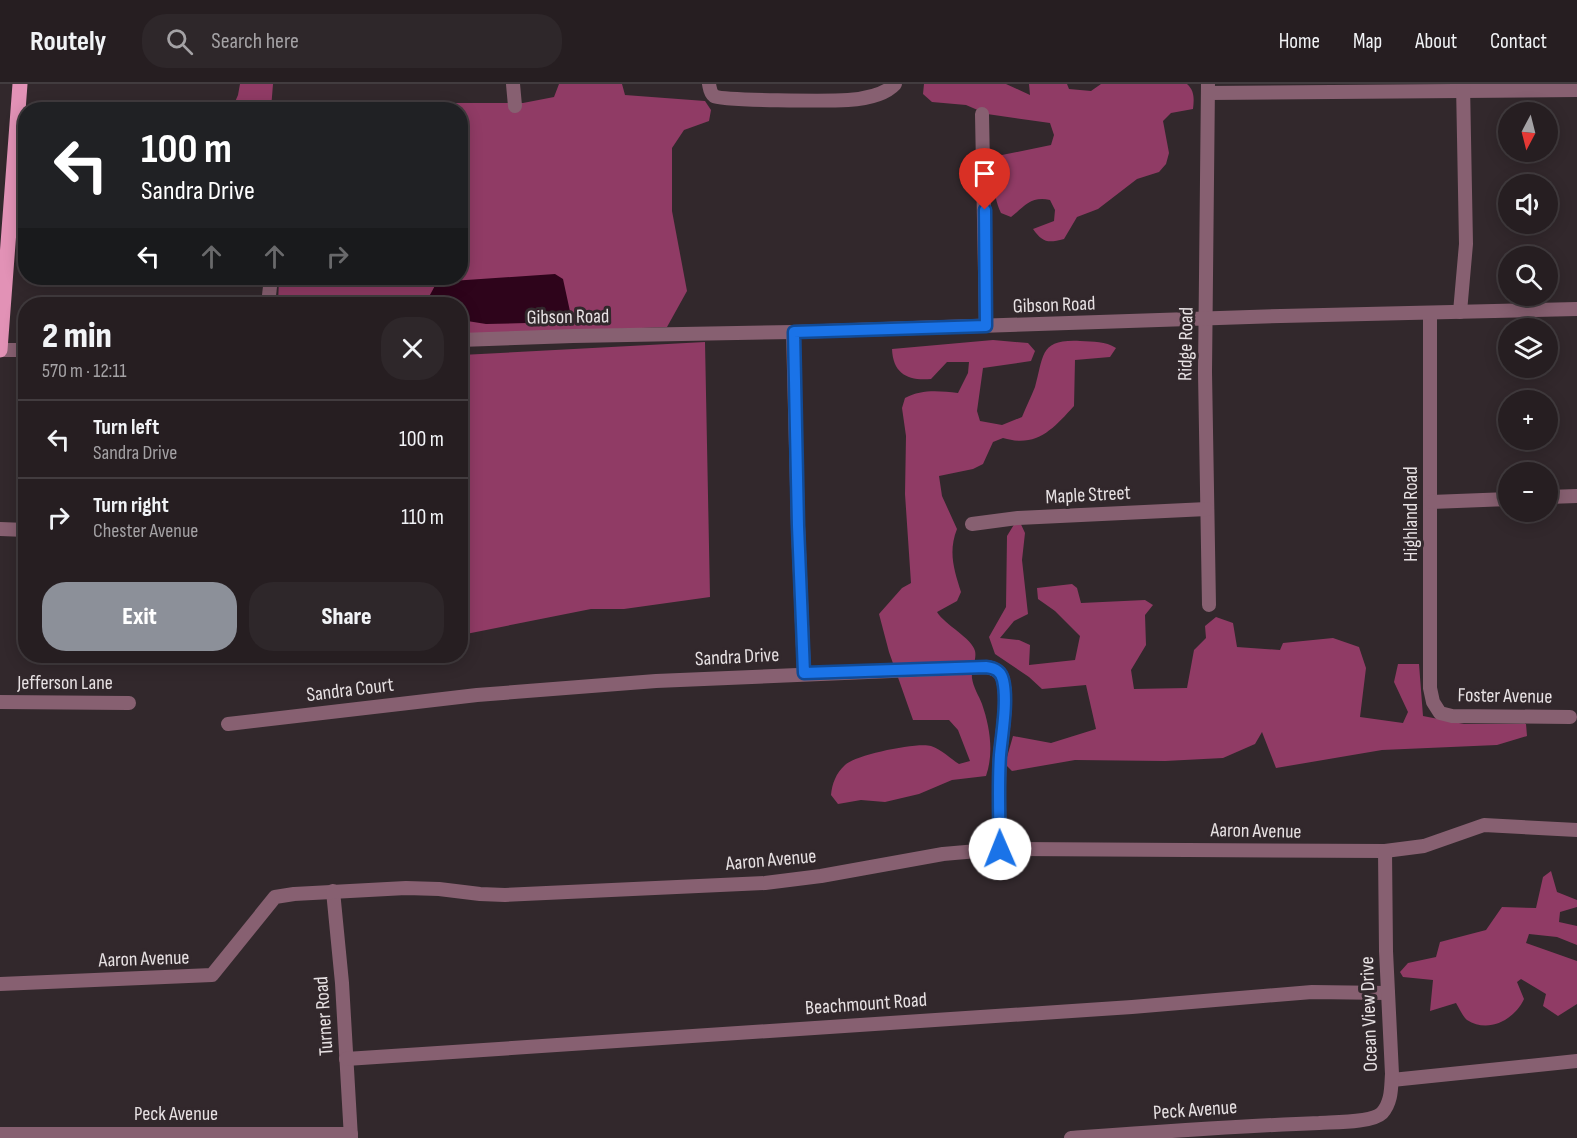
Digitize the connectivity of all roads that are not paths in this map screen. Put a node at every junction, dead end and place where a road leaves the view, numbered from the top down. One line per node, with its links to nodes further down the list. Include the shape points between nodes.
1 (20, 84): 8 (main road)
2 (513, 84): 9 (street)
3 (894, 85): 6 (street, via 873,96 849,100 738,99 716,97)
4 (1463, 87): 5 (street); 7 (street); 13 (street, via 1466,244)
5 (1208, 88): 15 (street, Ridge Road)
6 (710, 89)
7 (1577, 90)
8 (19, 102)
9 (515, 106)
10 (18, 111): 19 (main road)
11 (982, 114): 16 (street)
12 (1577, 309): 13 (street, Gibson Road)
13 (1460, 312): 14 (street, Gibson Road)
14 (1430, 313): 15 (street, Gibson Road); 24 (street, Highland Road)
15 (1206, 319): 16 (street, Gibson Road); 25 (street, Ridge Road)
16 (986, 326): 17 (street, Gibson Road)
17 (794, 332): 18 (street, Gibson Road); 30 (street)
18 (468, 340)
19 (0, 350): 20 (street)
20 (18, 350)
21 (1573, 496): 22 (street)
22 (1558, 497)
23 (1498, 499): 24 (street)
24 (1431, 502): 34 (street, Highland Road, via 1430,688)
25 (1207, 509): 26 (street, Maple Street, via 1018,518); 29 (street, Ridge Road)
26 (972, 524)
27 (0, 529): 28 (street)
28 (18, 530)
29 (1209, 604)
30 (804, 673): 31 (street, Sandra Drive); 38 (street, Sandra Drive, via 986,667 1000,672 1004,727 999,783)
31 (477, 695): 36 (street, Sandra Court)
32 (0, 702): 33 (street, Jefferson Lane)
33 (129, 703)
34 (1440, 713): 35 (street, Foster Avenue)
35 (1570, 717)
36 (228, 724)
37 (1577, 830): 39 (street, Aaron Avenue, via 1485,825 1424,846)
38 (1000, 849): 39 (street, Aaron Avenue); 40 (street, Aaron Avenue, via 943,854 765,883 505,895 439,889)
39 (1385, 851): 42 (street, Ocean View Drive)
40 (333, 891): 41 (street, Aaron Avenue, via 275,897 212,975); 43 (street, Turner Road)
41 (0, 984)
42 (1388, 993): 43 (street, Beachmount Road, via 1312,992); 45 (street, Ocean View Drive)
43 (346, 1059): 48 (street, Turner Road)
44 (1577, 1061): 45 (street)
45 (1392, 1080): 46 (street, Ocean View Drive, via 1391,1094 1382,1113 1371,1119)
46 (1322, 1123): 49 (street, Peck Avenue)
47 (0, 1134): 48 (street, Peck Avenue)
48 (351, 1136)
49 (1071, 1138)

